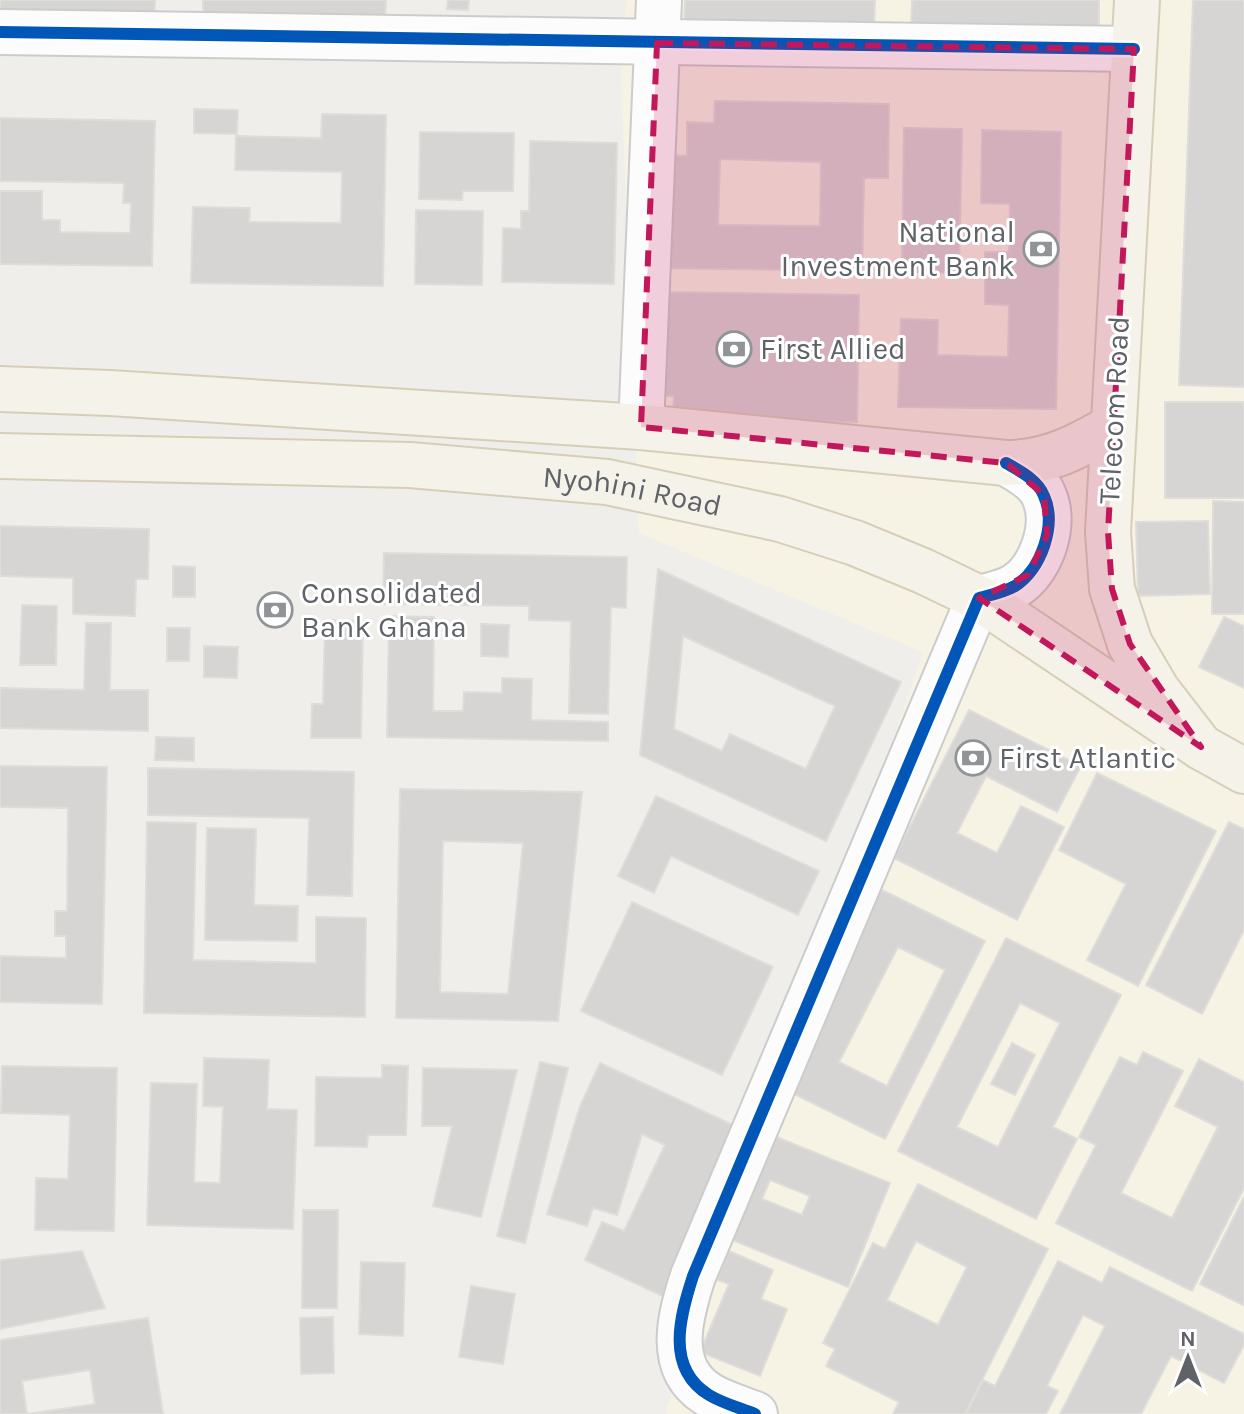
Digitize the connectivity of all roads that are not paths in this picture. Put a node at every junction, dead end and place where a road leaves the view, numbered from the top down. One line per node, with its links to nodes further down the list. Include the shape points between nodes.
1 (659, 0): 4 (street)
2 (1137, 0): 5 (main road, Telecom Road)
3 (0, 32): 4 (street)
4 (657, 43): 5 (street); 7 (street)
5 (1134, 49): 8 (main road, Telecom Road)
6 (0, 389): 7 (main road, Nyohini Road)
7 (641, 427): 10 (main road, Nyohini Road)
8 (1112, 427): 10 (main road, Nyohini Road, via 1056,457); 12 (main road, Telecom Road, via 1112,589 1130,644)
9 (0, 456): 11 (main road, Nyohini Road, via 410,465 607,482 780,519 855,543)
10 (1006, 463): 11 (street, via 1031,478 1044,495 1047,535 1041,559 1028,575 1013,588)
11 (979, 598): 12 (main road, Nyohini Road); 14 (street, via 681,1312 678,1346 686,1374 708,1395)
12 (1201, 747): 13 (main road, Telecom Road)
13 (1244, 771)
14 (755, 1414)

